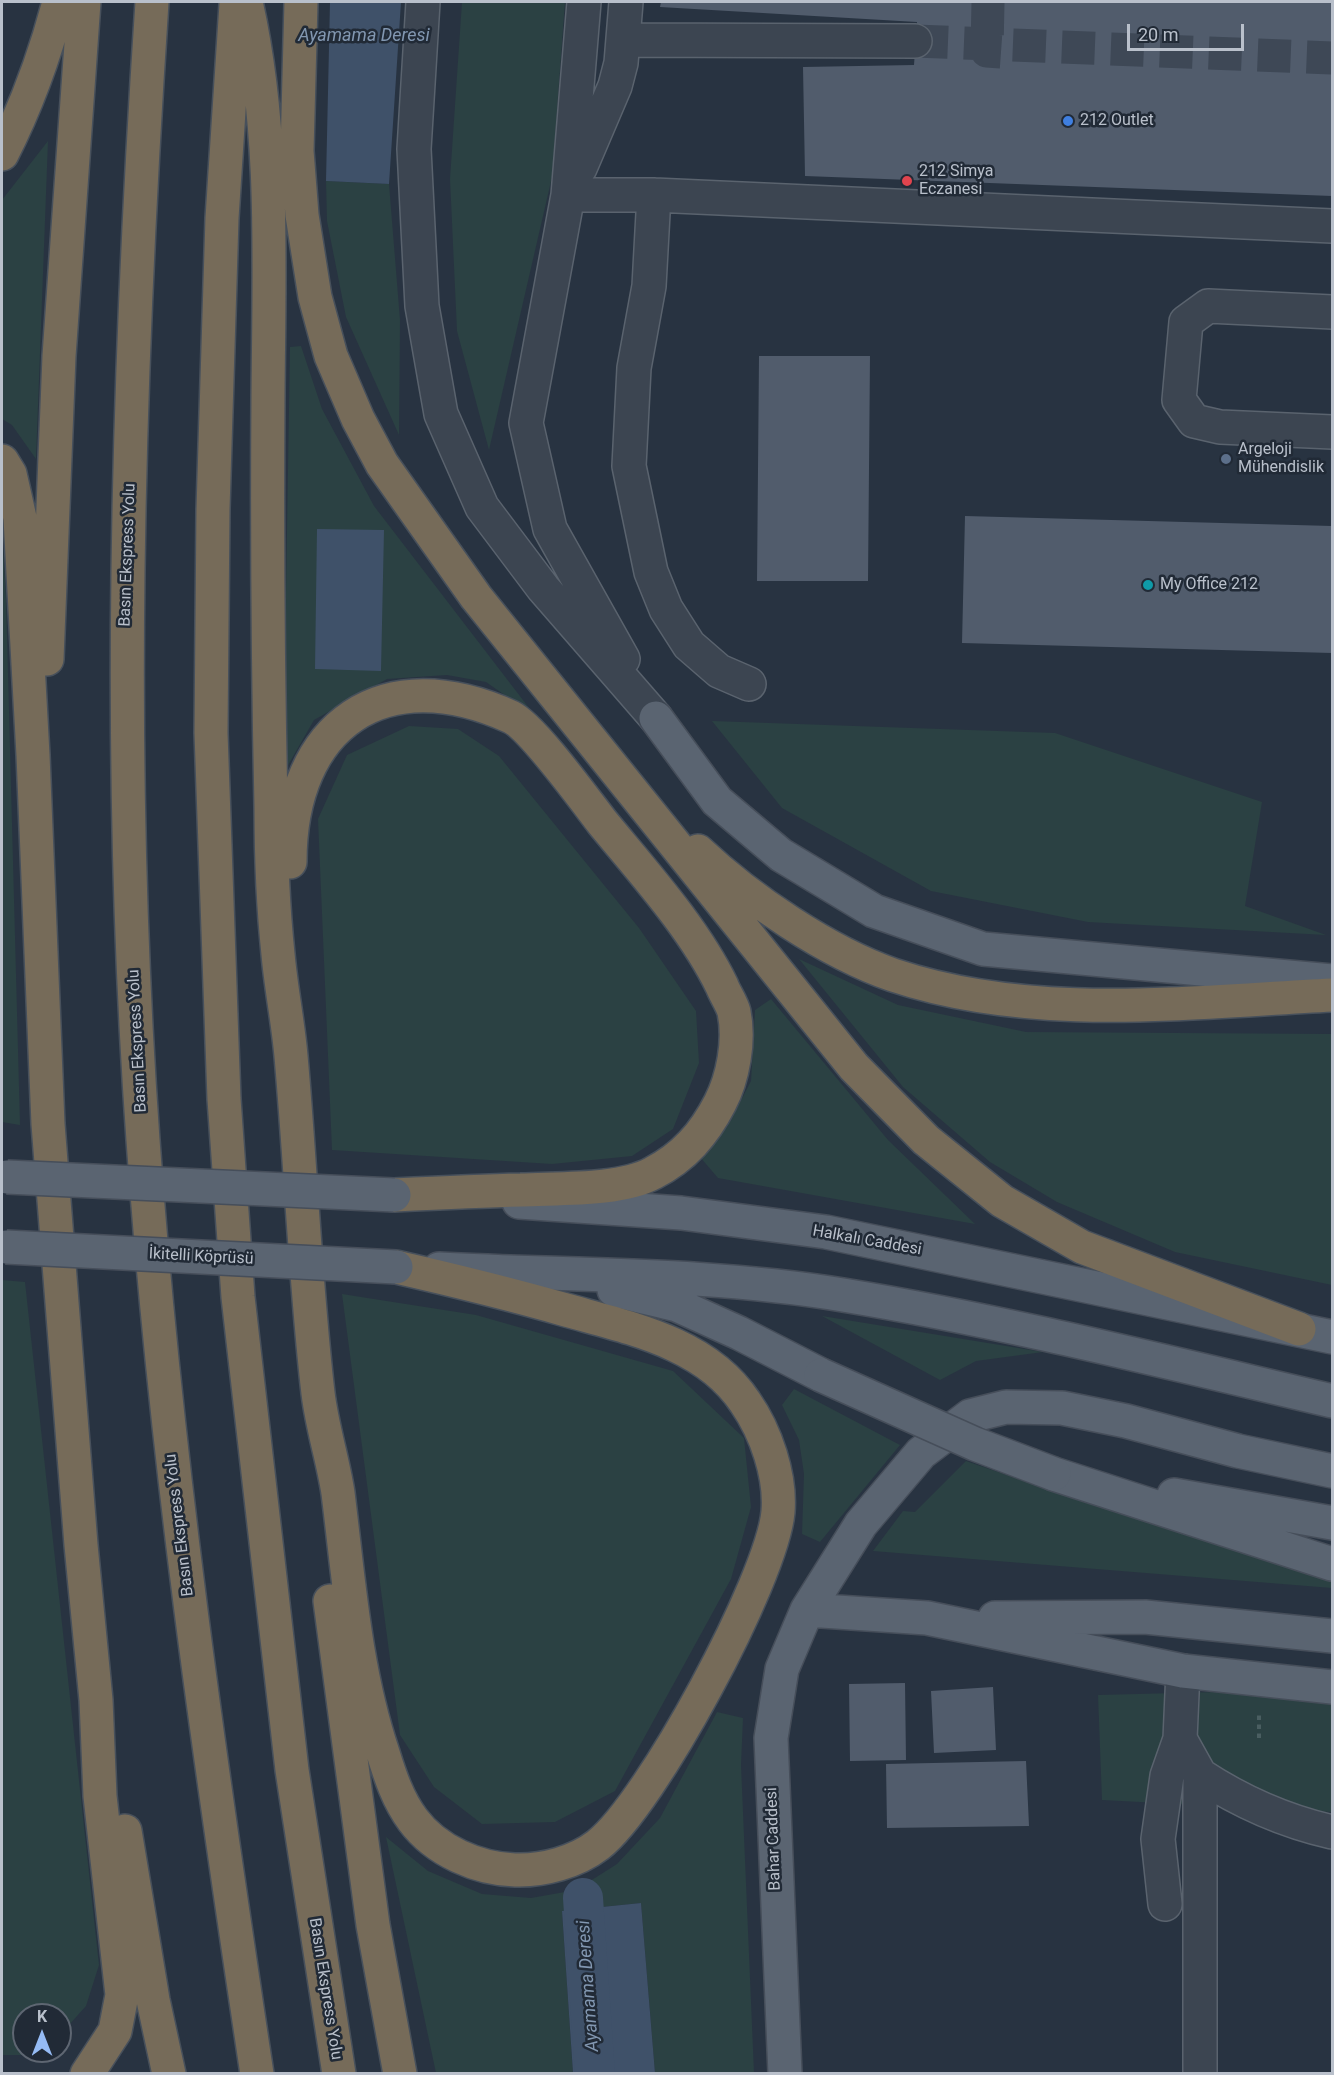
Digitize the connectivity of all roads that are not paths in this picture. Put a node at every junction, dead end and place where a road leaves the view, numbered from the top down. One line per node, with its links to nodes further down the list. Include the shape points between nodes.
1 (59, 2): 12 (highway, via 45,56)
2 (84, 2): 21 (highway, via 60,344 44,709)
3 (152, 2): 51 (highway, Basın Ekspress Yolu, via 138,215 126,656 142,1123 165,1399 184,1561)
4 (236, 2): 52 (highway, Basın Ekspress Yolu, via 222,218 213,509 212,733 224,1099 238,1298 292,1770)
5 (246, 2): 25 (highway, via 257,52 271,243 271,813 278,956)
6 (301, 2): 22 (highway, via 297,151 302,215 315,297 331,356 382,464 476,597)
7 (423, 2): 20 (street, via 415,160 422,306 441,414 482,507 543,588)
8 (584, 2): 13 (street)
9 (626, 2): 10 (street)
10 (624, 40): 11 (street); 13 (street, via 615,86)
11 (915, 41)
12 (2, 154)
13 (568, 195): 14 (street); 20 (street, via 526,423 550,529)
14 (654, 195): 15 (street); 19 (street, via 649,286 634,368 629,466 651,572 666,609 689,645 719,671)
15 (1332, 225)
16 (1332, 312): 17 (street, via 1208,306 1186,322 1179,400 1194,421 1220,427)
17 (1332, 432)
18 (2, 461): 21 (highway, via 10,474 20,518)
19 (749, 684)
20 (656, 718): 23 (main road, via 717,801 781,855 874,911 983,949)
21 (33, 755): 44 (highway, via 48,1124)
22 (625, 782): 24 (highway, via 716,868 775,913 893,975 973,995 1042,1002 1138,1004); 31 (highway, via 854,1067 926,1140 1002,1201 1082,1247)
23 (1332, 981)
24 (1332, 995)
25 (290, 1050): 27 (highway, via 290,855 294,811 305,774 326,738 360,712 398,696 447,695 514,718 585,800 701,948 734,1012 733,1067 708,1127 684,1154 651,1175 571,1188); 33 (highway)
26 (4, 1176): 27 (main road, bridge)
27 (394, 1195): 31 (main road, Halkalı Caddesi, via 681,1213 826,1232)
28 (3, 1247): 29 (main road, İkitelli Köprüsü, bridge)
29 (396, 1267): 30 (main road); 33 (highway, via 499,1291 648,1334 710,1364 745,1401 777,1478 778,1512 771,1545 730,1638 647,1787 619,1825 593,1849 556,1866 514,1870 465,1860 437,1843 414,1822 394,1786 364,1688 336,1483)
30 (554, 1275): 34 (main road, via 696,1279 843,1295 1086,1344); 36 (main road, bridge, via 677,1305 821,1375 975,1444)
31 (1299, 1329): 32 (main road, Halkalı Caddesi)
32 (1332, 1336)
33 (319, 1401): 53 (highway, via 317,1481 334,1638 373,1925)
34 (1332, 1401)
35 (1332, 1471): 39 (main road, Bahar Caddesi, via 1062,1408 1006,1407 970,1416 921,1453 861,1524)
36 (1054, 1474): 37 (main road); 38 (main road)
37 (1332, 1523)
38 (1332, 1564)
39 (807, 1610): 40 (main road); 54 (main road, Bahar Caddesi, via 782,1669 771,1738)
40 (927, 1618): 41 (main road, via 1145,1617); 42 (main road)
41 (1332, 1636)
42 (1183, 1671): 43 (main road); 45 (street)
43 (1332, 1687)
44 (96, 1700): 49 (highway, via 100,1796 122,1995 115,2031); 50 (highway, via 119,1794)
45 (1180, 1739): 46 (street); 48 (street, via 1167,1776 1158,1839)
46 (1200, 1775): 47 (street, via 1230,1794 1293,1823); 55 (street)
47 (1332, 1832)
48 (1165, 1904)
49 (87, 2073)
50 (169, 2073)
51 (257, 2073)
52 (339, 2073)
53 (400, 2073)
54 (785, 2073)
55 (1200, 2073)

